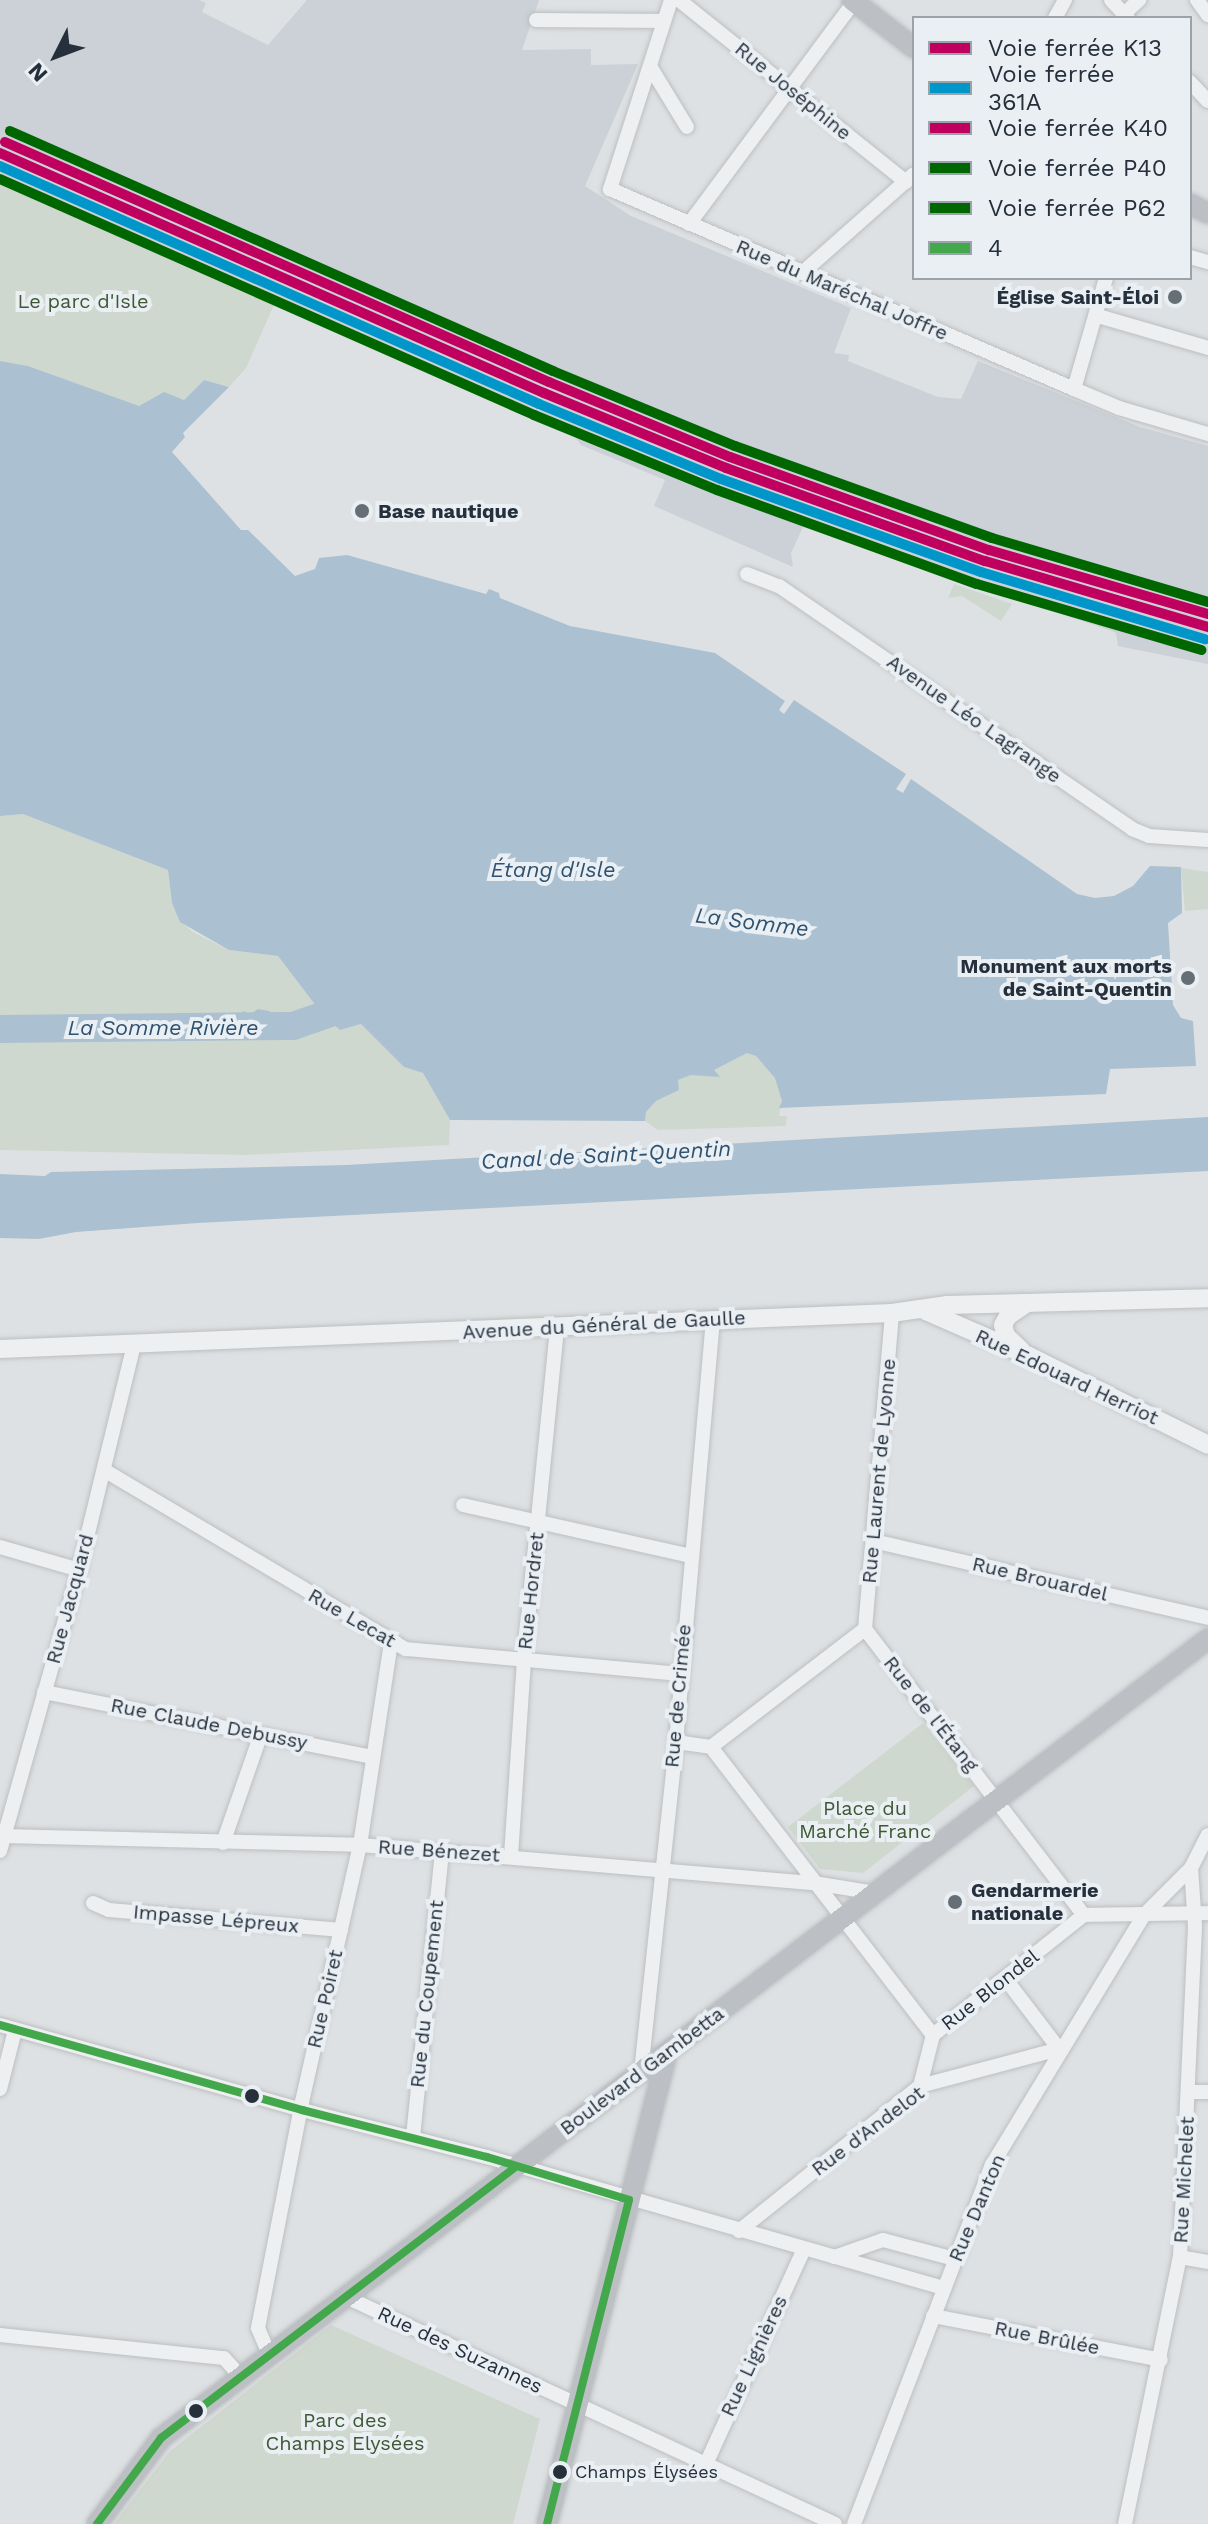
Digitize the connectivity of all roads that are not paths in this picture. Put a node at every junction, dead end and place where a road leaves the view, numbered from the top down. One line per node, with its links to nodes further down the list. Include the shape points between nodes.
1 (671, 0): 10 (street)
2 (679, 0): 14 (street, Rue Joséphine)
3 (1111, 0): 8 (street)
4 (1139, 0): 8 (street)
5 (1197, 0): 7 (street)
6 (853, 1): 11 (main road); 14 (street)
7 (1208, 15)
8 (1126, 16)
9 (536, 20): 10 (street)
10 (664, 21): 12 (street)
11 (912, 46)
12 (651, 68): 16 (street); 18 (street, Rue du Maréchal Joffre, via 610,189)
13 (1192, 84): 15 (street)
14 (789, 88): 17 (street, Rue Joséphine); 18 (street)
15 (1208, 101)
16 (687, 127)
17 (910, 178): 19 (street)
18 (689, 224): 19 (street, Rue du Maréchal Joffre)
19 (802, 273): 23 (street, Rue du Maréchal Joffre)
20 (1106, 280): 21 (street)
21 (1098, 316): 22 (street); 23 (street)
22 (1208, 348)
23 (1074, 389): 24 (street, Rue du Maréchal Joffre)
24 (1208, 434)
25 (747, 574): 26 (street, Avenue Léo Lagrange, via 779,586 1132,829 1160,838)
26 (1208, 840)
27 (1208, 1298): 28 (street, Avenue du Général de Gaulle)
28 (1027, 1303): 29 (street, Avenue du Général de Gaulle, via 947,1305); 35 (street, via 1003,1325 1006,1336)
29 (926, 1311): 30 (street, Avenue du Général de Gaulle); 35 (street, Rue Edouard Herriot)
30 (892, 1313): 31 (street, Avenue du Général de Gaulle); 40 (street, Rue Laurent de Lyonne)
31 (713, 1320): 32 (street, Avenue du Général de Gaulle); 42 (street, Rue de Crimée)
32 (557, 1327): 33 (street, Avenue du Général de Gaulle); 39 (street, Rue Hordret)
33 (134, 1345): 34 (street, Avenue du Général de Gaulle); 37 (street, Rue Jacquard)
34 (0, 1349)
35 (1029, 1356): 36 (street, Rue Edouard Herriot)
36 (1208, 1445)
37 (104, 1470): 43 (street, Rue Jacquard); 47 (street, Rue Lecat)
38 (463, 1505): 39 (street)
39 (538, 1521): 42 (street); 48 (street, Rue Hordret)
40 (873, 1541): 44 (street, Rue Brouardel); 45 (street, Rue Laurent de Lyonne)
41 (0, 1547): 43 (street)
42 (691, 1556): 49 (street, Rue de Crimée)
43 (79, 1570): 50 (street, Rue Jacquard)
44 (1208, 1618)
45 (865, 1629): 53 (street); 55 (street, Rue de l'Étang)
46 (1208, 1639): 55 (main road, Boulevard Gambetta)
47 (391, 1642): 48 (street, Rue Lecat, via 406,1649); 54 (street, Rue Poiret)
48 (524, 1659): 49 (street, Rue Lecat); 62 (street, Rue Hordret)
49 (679, 1674): 52 (street, Rue de Crimée)
50 (44, 1692): 51 (street, Rue Claude Debussy); 57 (street, Rue Jacquard)
51 (261, 1734): 54 (street, Rue Claude Debussy); 58 (street)
52 (676, 1742): 53 (street); 64 (street, Rue de Crimée)
53 (711, 1747): 65 (street)
54 (373, 1757): 59 (street, Rue Poiret)
55 (997, 1799): 66 (main road, Boulevard Gambetta); 69 (street, Rue de l'Étang)
56 (1208, 1835): 63 (street)
57 (2, 1836): 58 (street, Rue Bénezet); 60 (street, Rue Jacquard)
58 (223, 1843): 59 (street, Rue Bénezet)
59 (360, 1845): 61 (street, Rue Bénezet); 72 (street, Rue Poiret)
60 (0, 1851)
61 (442, 1851): 62 (street, Rue Bénezet); 87 (street, Rue du Coupement)
62 (511, 1856): 64 (street, Rue Bénezet)
63 (1191, 1868): 68 (street, Rue Michelet); 70 (street, Rue Danton)
64 (660, 1872): 65 (street, Rue Bénezet); 79 (street, Rue de Crimée)
65 (814, 1883): 66 (street, Rue Bénezet); 71 (street)
66 (876, 1893): 71 (main road, Boulevard Gambetta)
67 (93, 1903): 72 (street, Impasse Lépreux, via 109,1910)
68 (1202, 1913): 70 (street); 82 (street, Rue Michelet)
69 (1084, 1915): 70 (street); 73 (street, Rue Blondel)
70 (1144, 1915): 77 (street, Rue Danton)
71 (841, 1919): 76 (street); 78 (main road, Boulevard Gambetta)
72 (341, 1930): 85 (street, Rue Poiret)
73 (1005, 1978): 76 (street, Rue Blondel); 77 (street)
74 (0, 2025): 75 (street)
75 (15, 2030): 81 (street); 85 (street)
76 (933, 2035): 80 (street)
77 (1059, 2049): 80 (street, Rue d'Andelot); 94 (street, Rue Danton, via 992,2165)
78 (667, 2052): 79 (main road, Boulevard Gambetta); 86 (main road)
79 (641, 2072): 84 (main road, Boulevard Gambetta)
80 (920, 2086): 90 (street, Rue d'Andelot)
81 (0, 2089)
82 (1188, 2092): 83 (street); 93 (street, Rue Michelet)
83 (1208, 2092)
84 (608, 2097): 86 (main road, via 630,2090 641,2094); 88 (main road, Boulevard Gambetta)
85 (302, 2110): 87 (street); 100 (street, Rue Poiret, via 258,2328)
86 (648, 2125): 89 (main road)
87 (413, 2137): 88 (street)
88 (514, 2168): 89 (street); 97 (main road, Boulevard Gambetta)
89 (629, 2200): 90 (street); 103 (main road)
90 (739, 2231): 91 (street)
91 (804, 2249): 92 (street); 104 (street, Rue Lignières)
92 (834, 2257): 94 (street, via 883,2240); 96 (street)
93 (1180, 2257): 95 (street); 101 (street, Rue Michelet)
94 (955, 2259): 96 (street, Rue Danton)
95 (1208, 2262)
96 (944, 2288): 98 (street, Rue Danton)
97 (346, 2297): 100 (main road, Boulevard Gambetta); 103 (street, Rue des Suzannes)
98 (933, 2316): 101 (street, Rue Brûlée); 108 (street, Rue Danton)
99 (0, 2335): 102 (street, via 224,2358)
100 (269, 2354): 102 (main road, Boulevard Gambetta)
101 (1161, 2360): 109 (street, Rue Michelet)
102 (240, 2376): 105 (main road, Boulevard Gambetta, via 149,2451)
103 (577, 2404): 104 (street, Rue des Suzannes); 106 (main road)
104 (706, 2464): 107 (street, Rue des Suzannes)
105 (97, 2524)
106 (547, 2524)
107 (835, 2524)
108 (854, 2524)
109 (1125, 2524)

